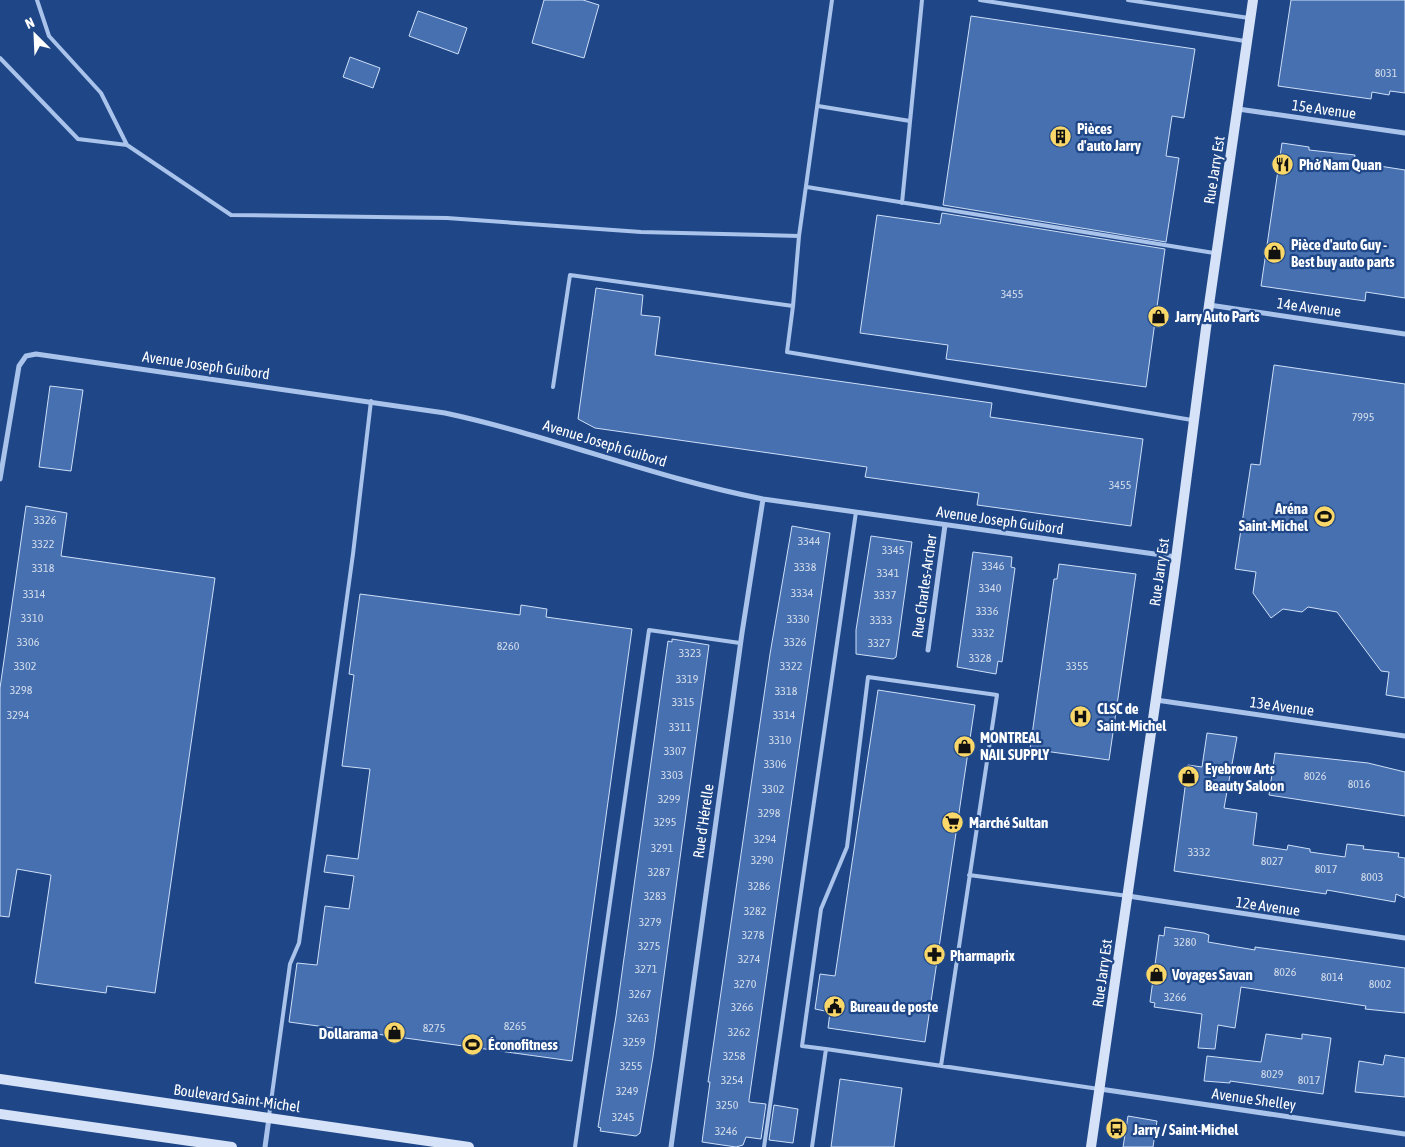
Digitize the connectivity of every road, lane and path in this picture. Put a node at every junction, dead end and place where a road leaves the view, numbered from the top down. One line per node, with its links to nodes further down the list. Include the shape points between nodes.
1 (38, 0): 14 (lane, via 49,36 101,93)
2 (832, 0): 10 (lane)
3 (922, 0): 12 (lane)
4 (980, 0): 8 (lane)
5 (1128, 0): 7 (lane)
6 (1253, 0): 7 (street, Rue Jarry Est)
7 (1250, 18): 8 (street, Rue Jarry Est)
8 (1248, 42): 11 (street, Rue Jarry Est)
9 (0, 58): 14 (lane, via 78,139)
10 (818, 106): 12 (lane); 15 (lane)
11 (1238, 109): 13 (street, 15e Avenue); 18 (street, Rue Jarry Est)
12 (910, 121): 16 (lane)
13 (1405, 133)
14 (127, 144): 17 (lane, via 231,215 447,218 641,232)
15 (807, 187): 16 (lane); 17 (lane)
16 (902, 202): 18 (lane)
17 (800, 236): 20 (lane)
18 (1217, 253): 19 (street, Rue Jarry Est)
19 (1209, 305): 21 (street, 14e Avenue); 24 (street, Rue Jarry Est)
20 (793, 306): 22 (lane, via 570,275); 24 (lane, via 787,352)
21 (1405, 334)
22 (553, 387)
23 (371, 401): 25 (street, Avenue Joseph Guibord, via 36,354 26,356 16,376); 26 (street, Avenue Joseph Guibord, via 496,424 717,490); 42 (lane, via 353,554 298,942 290,964)
24 (1194, 420): 29 (street, Rue Jarry Est)
25 (0, 479)
26 (763, 499): 27 (street, Avenue Joseph Guibord); 30 (street, Rue d'Hérelle)
27 (856, 512): 28 (street, Avenue Joseph Guibord); 49 (lane)
28 (945, 525): 29 (street, Avenue Joseph Guibord); 31 (street, Rue Charles-Archer)
29 (1176, 558): 32 (street, Rue Jarry Est)
30 (740, 643): 47 (lane, via 648,630); 48 (street, Rue d'Hérelle)
31 (928, 650)
32 (1156, 700): 33 (street, 13e Avenue); 35 (street, Rue Jarry Est)
33 (1405, 736)
34 (969, 875): 35 (lane); 37 (lane, via 998,695 868,677 847,847 821,909 802,1046); 38 (lane)
35 (1128, 896): 36 (street, 12e Avenue); 40 (street, Rue Jarry Est)
36 (1405, 938)
37 (826, 1049): 38 (lane); 50 (lane)
38 (941, 1066): 40 (lane)
39 (0, 1079): 42 (street, Boulevard Saint-Michel)
40 (1100, 1089): 43 (street, Avenue Shelley); 51 (street, Rue Jarry Est)
41 (0, 1114): 44 (street)
42 (269, 1118): 45 (street); 46 (street, Boulevard Saint-Michel)
43 (1405, 1134)
44 (232, 1147)
45 (265, 1147)
46 (469, 1147)
47 (576, 1147)
48 (671, 1147)
49 (764, 1147)
50 (812, 1147)
51 (1091, 1147)

